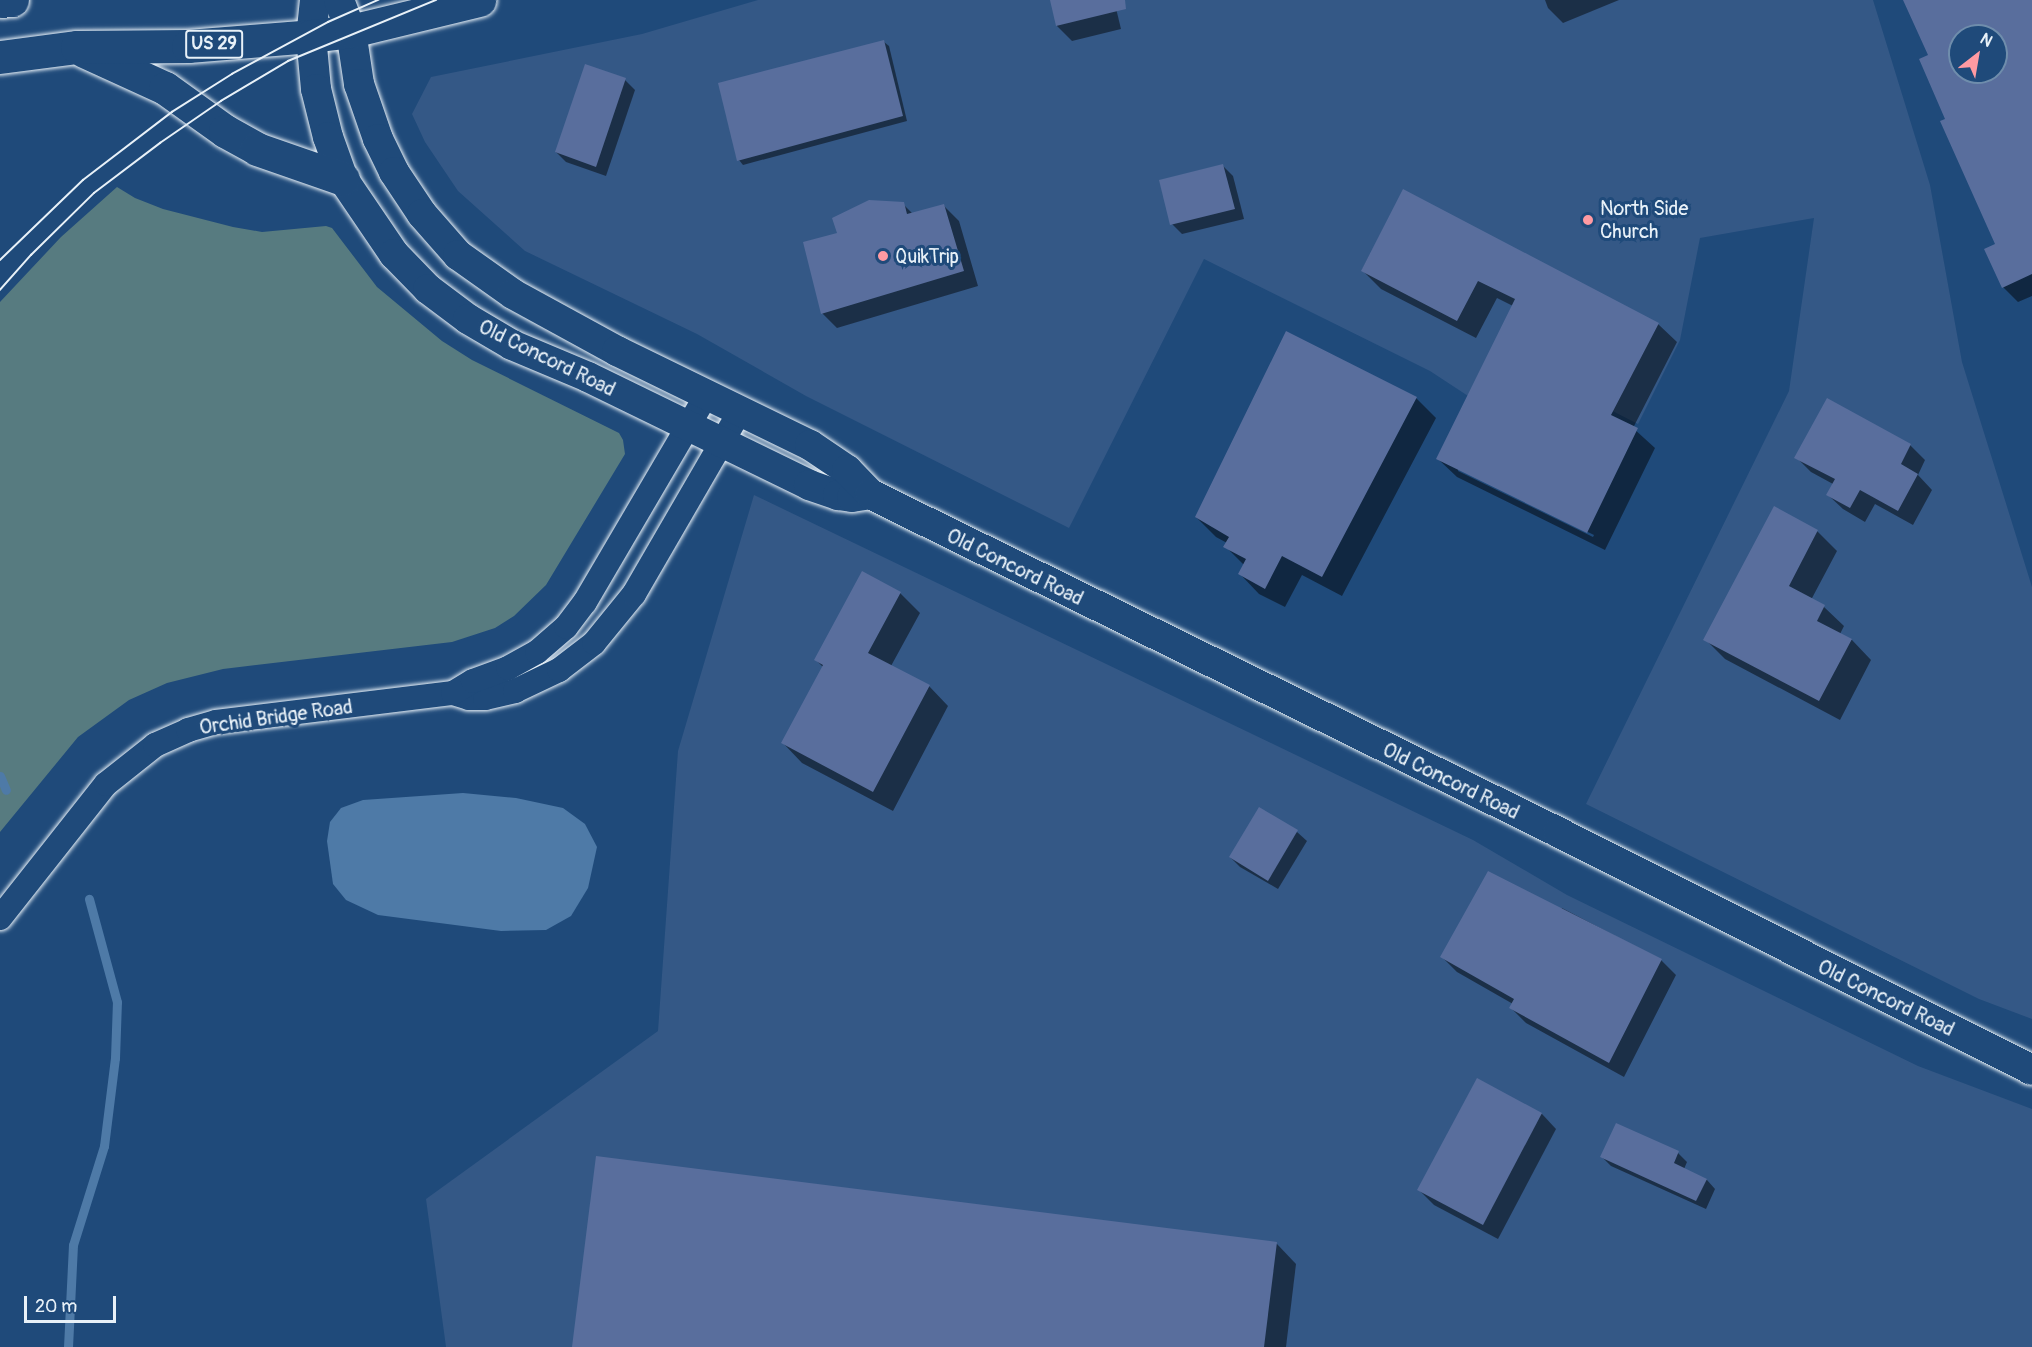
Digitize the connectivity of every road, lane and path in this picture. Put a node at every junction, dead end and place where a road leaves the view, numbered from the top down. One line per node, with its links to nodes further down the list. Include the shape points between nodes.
1 (12, 0): 5 (main road)
2 (315, 0): 7 (street, Old Concord Road)
3 (339, 0): 6 (street, Old Concord Road)
4 (479, 0): 6 (main road, US 29)
5 (0, 2)
6 (351, 31): 7 (main road, US 29); 11 (street, Old Concord Road, via 359,84 390,164 422,214 458,255 513,294 617,351)
7 (310, 36): 8 (main road, US 29, via 188,46); 10 (street, Old Concord Road, via 316,89)
8 (77, 47): 9 (main road, US 29); 10 (main road, via 165,88 257,149)
9 (0, 57)
10 (343, 179): 13 (street, Old Concord Road, via 394,254 429,289 468,319 512,345)
11 (707, 394): 12 (street, Old Concord Road); 13 (street, Orchid Bridge Road)
12 (740, 411): 14 (street, Orchid Bridge Road); 15 (street, Old Concord Road, via 829,456)
13 (689, 426): 14 (street, Old Concord Road); 16 (street, Orchid Bridge Road, via 572,621 529,657)
14 (722, 443): 15 (street, Old Concord Road, via 831,493 852,497); 16 (street, Orchid Bridge Road, via 634,594 594,643 559,670 515,691 485,698)
15 (870, 494): 18 (street, Old Concord Road)
16 (453, 693): 17 (street, Orchid Bridge Road, via 216,722 155,745 106,784)
17 (0, 918)
18 (2032, 1070)

